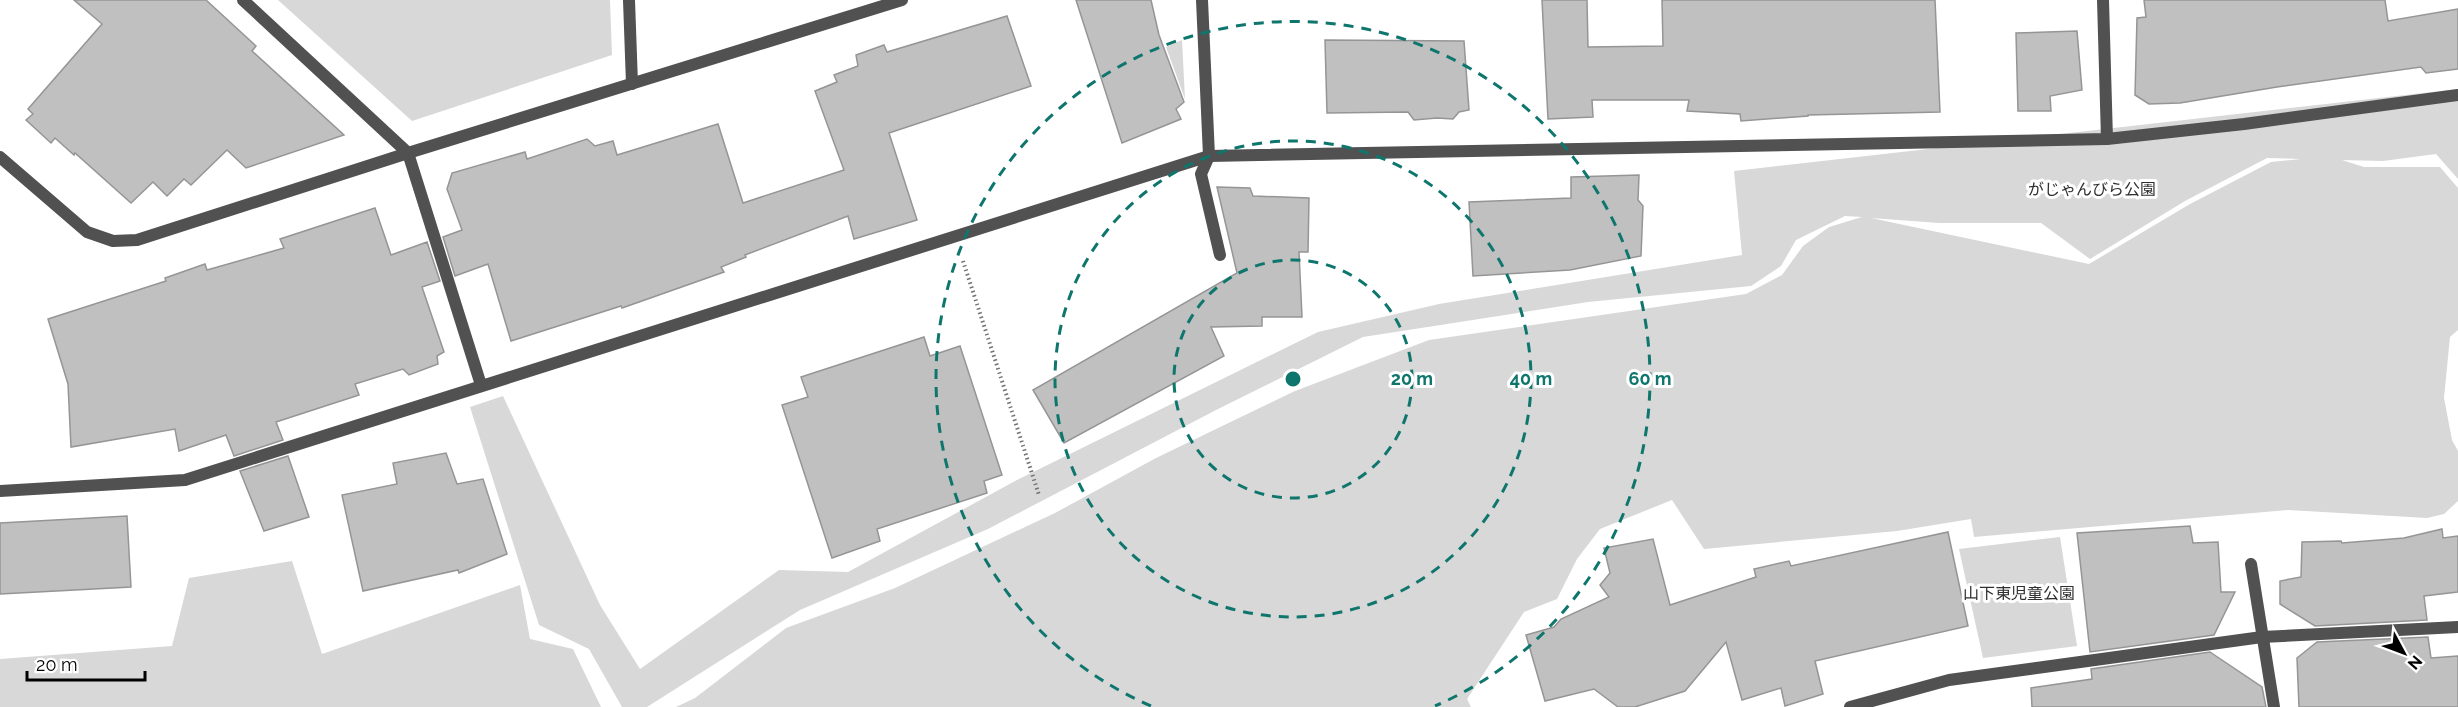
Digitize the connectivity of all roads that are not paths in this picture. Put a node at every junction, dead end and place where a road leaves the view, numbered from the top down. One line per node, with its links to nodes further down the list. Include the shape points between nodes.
1 (243, 0): 9 (street)
2 (629, 0): 6 (street)
3 (902, 0): 6 (street)
4 (1202, 0): 10 (street)
5 (2103, 0): 8 (street)
6 (632, 84): 9 (street)
7 (2458, 95): 8 (street)
8 (2107, 139): 10 (street)
9 (408, 153): 11 (street, via 137,240 113,241 87,232); 13 (street)
10 (1209, 156): 12 (street, via 1201,174); 13 (street)
11 (0, 157)
12 (1220, 255)
13 (481, 385): 14 (street, via 185,480)
14 (0, 491)
15 (2251, 564): 17 (street)
16 (2458, 627): 17 (street)
17 (2262, 637): 18 (street, via 1949,680); 19 (street)
18 (1850, 707)
19 (2274, 707)

